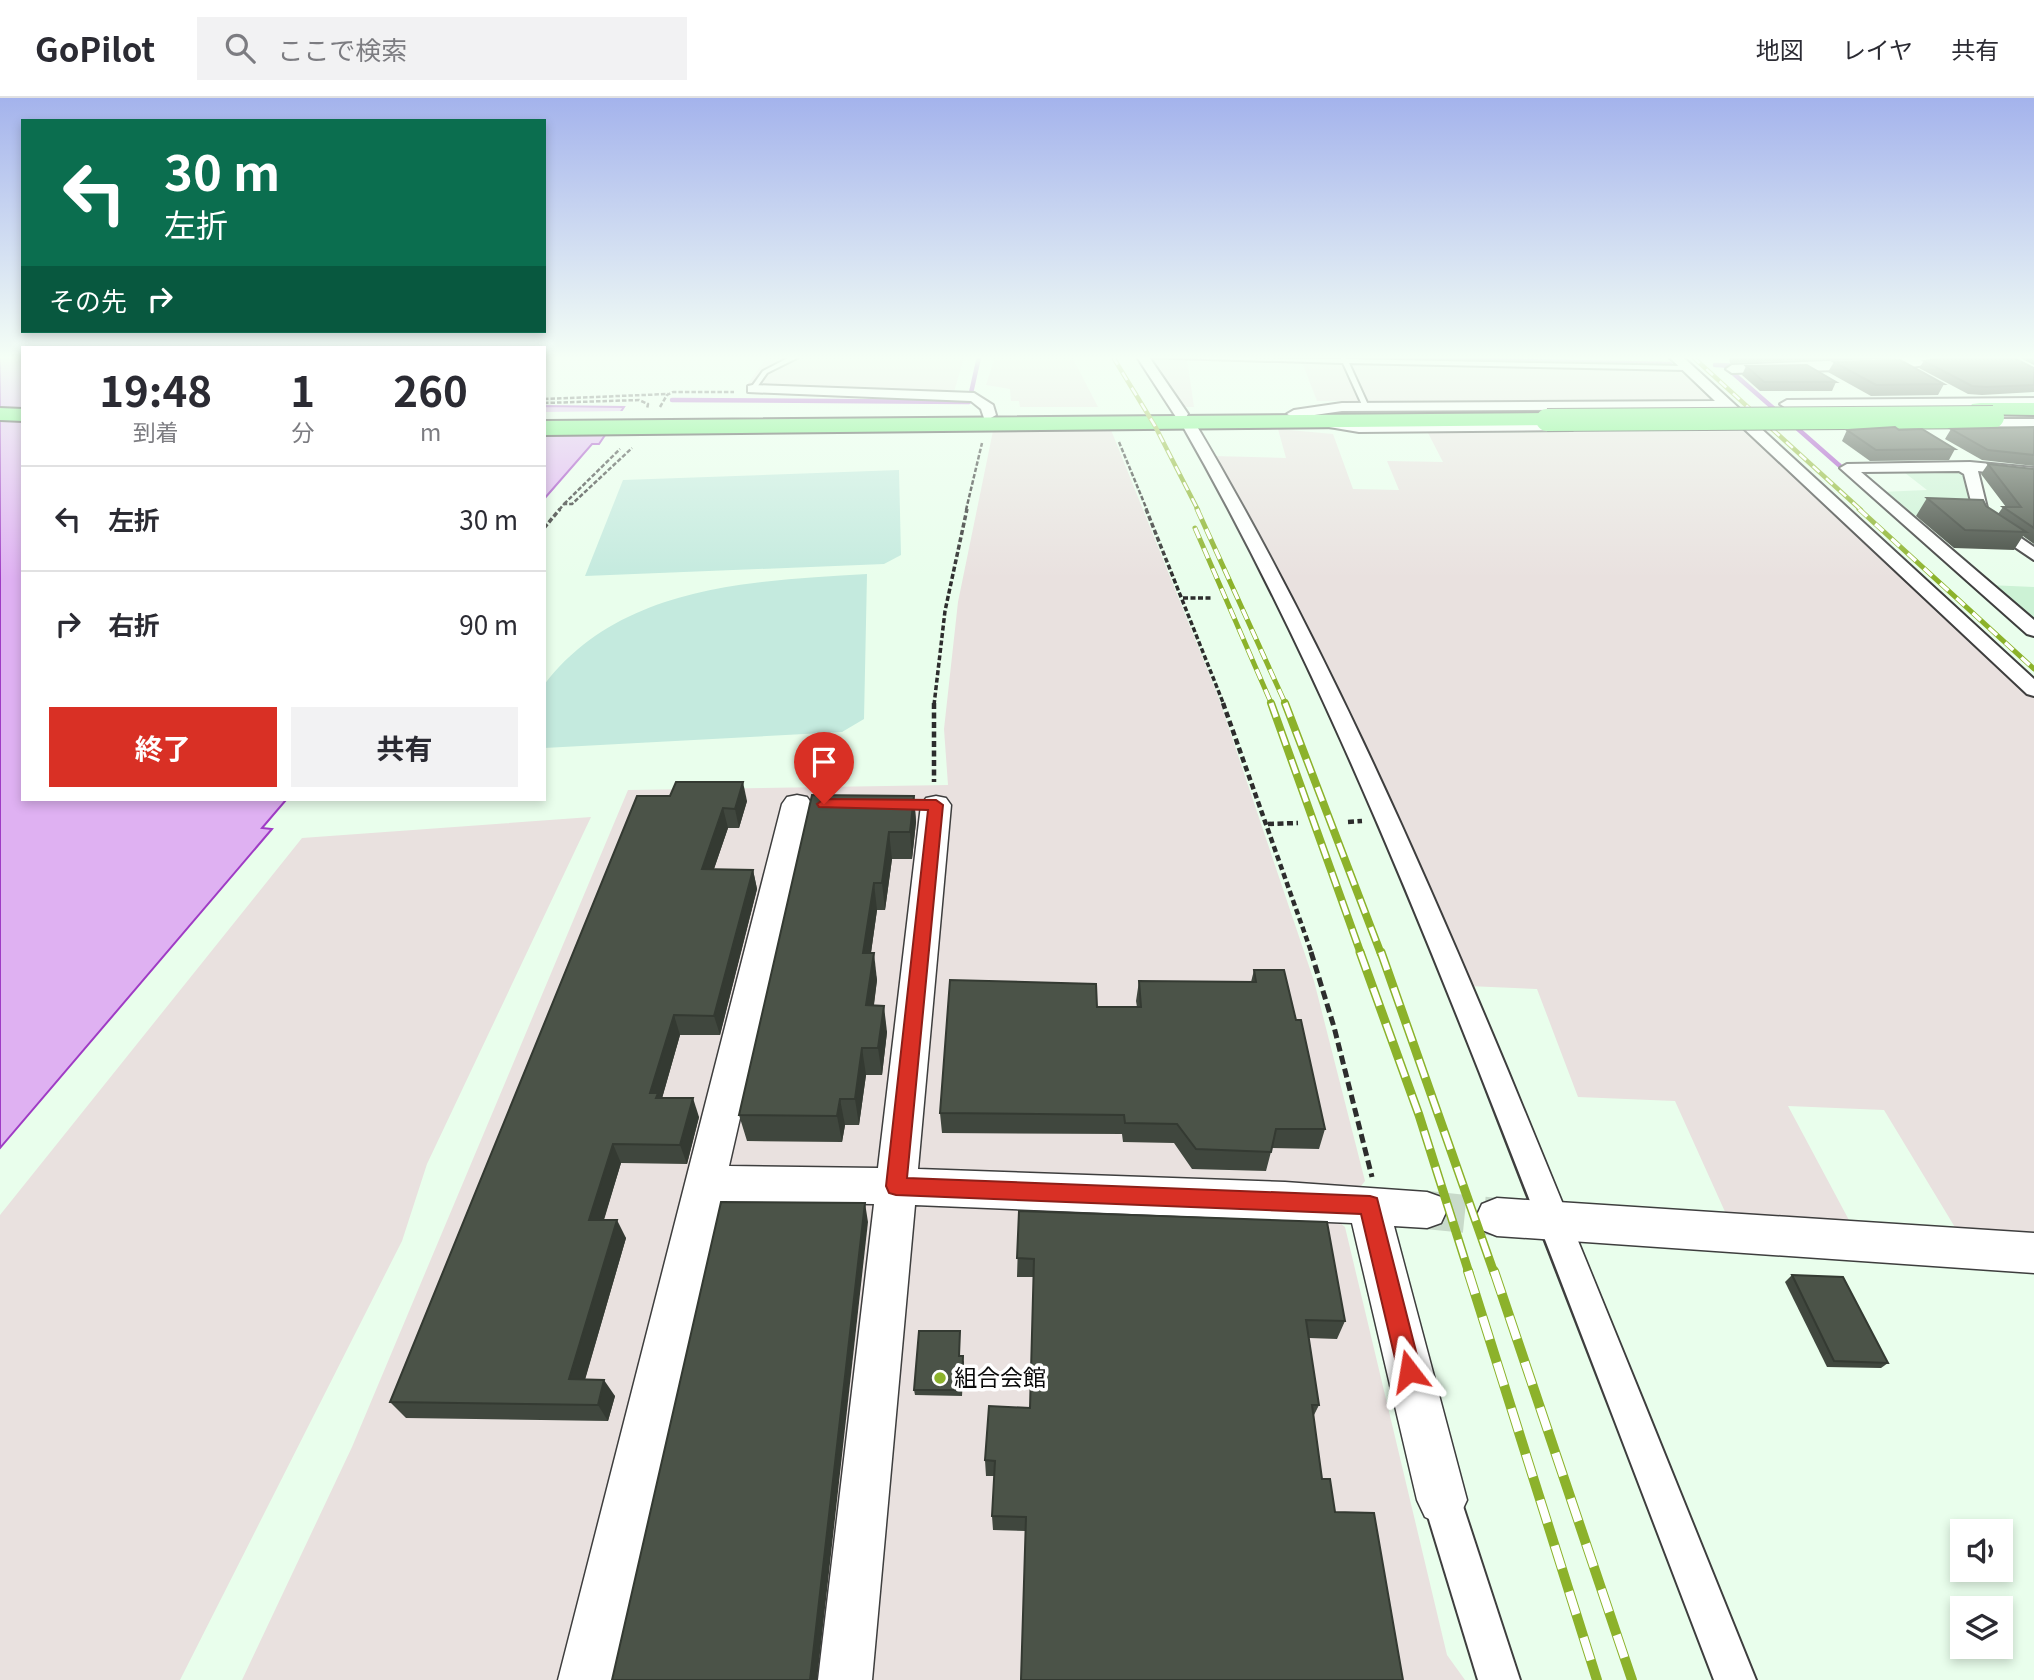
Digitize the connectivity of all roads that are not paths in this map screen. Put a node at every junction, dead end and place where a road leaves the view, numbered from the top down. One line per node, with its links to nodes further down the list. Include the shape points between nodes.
1 (1193, 431): 18 (street, via 1245,520 1391,821)
2 (1757, 431): 10 (street)
3 (1916, 431): 4 (street)
4 (1924, 435)
5 (1948, 449): 6 (street)
6 (1969, 467): 7 (street); 8 (street, via 1982,518); 9 (street, via 1847,467)
7 (2034, 473)
8 (2034, 555)
9 (2031, 625)
10 (2034, 690)
11 (926, 796): 14 (street)
12 (811, 804): 13 (street)
13 (705, 1184): 14 (street); 21 (street)
14 (896, 1186): 15 (street); 22 (street)
15 (1373, 1205): 16 (street); 20 (street, via 1376,1242)
16 (1427, 1210)
17 (1497, 1217): 18 (street)
18 (1556, 1222): 19 (street); 24 (street)
19 (2034, 1253)
20 (1442, 1500): 23 (street)
21 (585, 1680)
22 (845, 1680)
23 (1499, 1680)
24 (1735, 1680)

